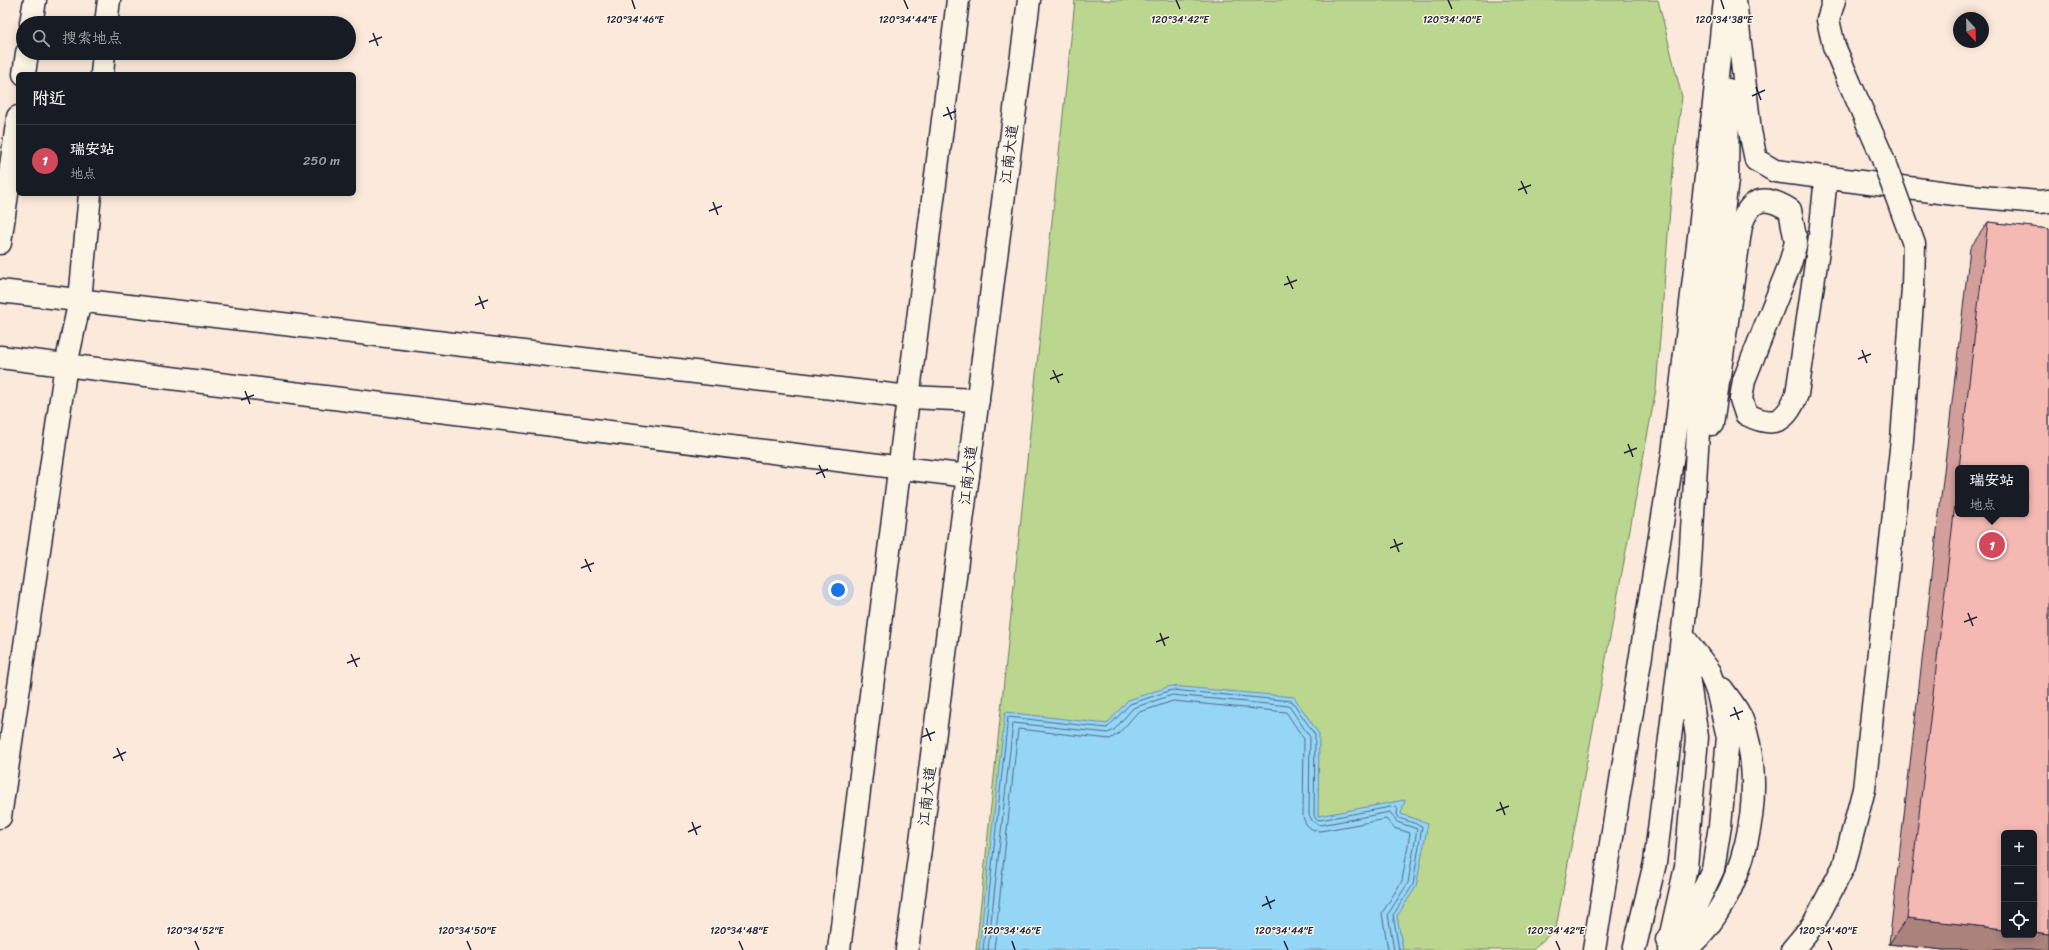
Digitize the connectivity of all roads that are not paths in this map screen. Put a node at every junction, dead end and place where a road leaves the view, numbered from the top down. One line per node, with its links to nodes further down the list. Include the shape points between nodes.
1 (35, 0): 9 (street)
2 (109, 0): 10 (street)
3 (958, 0): 24 (street)
4 (1029, 0): 25 (street, 江南大道)
5 (1725, 0): 34 (street, via 1673,454)
6 (1729, 0): 28 (street, via 1727,180 1700,400)
7 (1735, 0): 16 (street, via 1750,131 1756,160 1775,171)
8 (1834, 0): 39 (street, bridge, via 1828,20 1834,46 1881,154 1914,244 1913,288 1902,440 1864,789 1844,866 1813,925)
9 (33, 16)
10 (107, 16)
11 (26, 60): 13 (street)
12 (103, 60): 14 (street)
13 (24, 72)
14 (102, 72)
15 (16, 131): 19 (street)
16 (1826, 177): 18 (street, via 1971,196); 28 (street, via 1797,394 1790,411 1775,422 1761,422 1746,414 1741,399 1744,380 1790,264 1796,242 1794,224 1790,210 1775,201 1762,201 1752,204 1741,225)
17 (90, 196): 21 (street)
18 (2049, 201)
19 (0, 243)
20 (0, 291): 21 (street)
21 (80, 300): 23 (street); 24 (street)
22 (0, 357): 23 (street)
23 (66, 365): 26 (street); 31 (street)
24 (909, 397): 25 (street); 26 (street)
25 (978, 400): 27 (street, 江南大道)
26 (900, 469): 27 (street); 32 (street)
27 (968, 476): 33 (street, 江南大道)
28 (1689, 580): 29 (street)
29 (1682, 634): 30 (street); 35 (street, via 1655,863); 36 (street, via 1697,738 1686,867 1671,934)
30 (1710, 672): 37 (street, via 1728,737 1720,826 1713,869 1681,937); 38 (street, via 1742,719 1750,749 1753,805 1744,853 1729,893 1711,923)
31 (0, 817)
32 (839, 950)
33 (907, 950)
34 (1594, 950)
35 (1634, 950)
36 (1662, 950)
37 (1670, 950)
38 (1685, 950)
39 (1792, 950)

